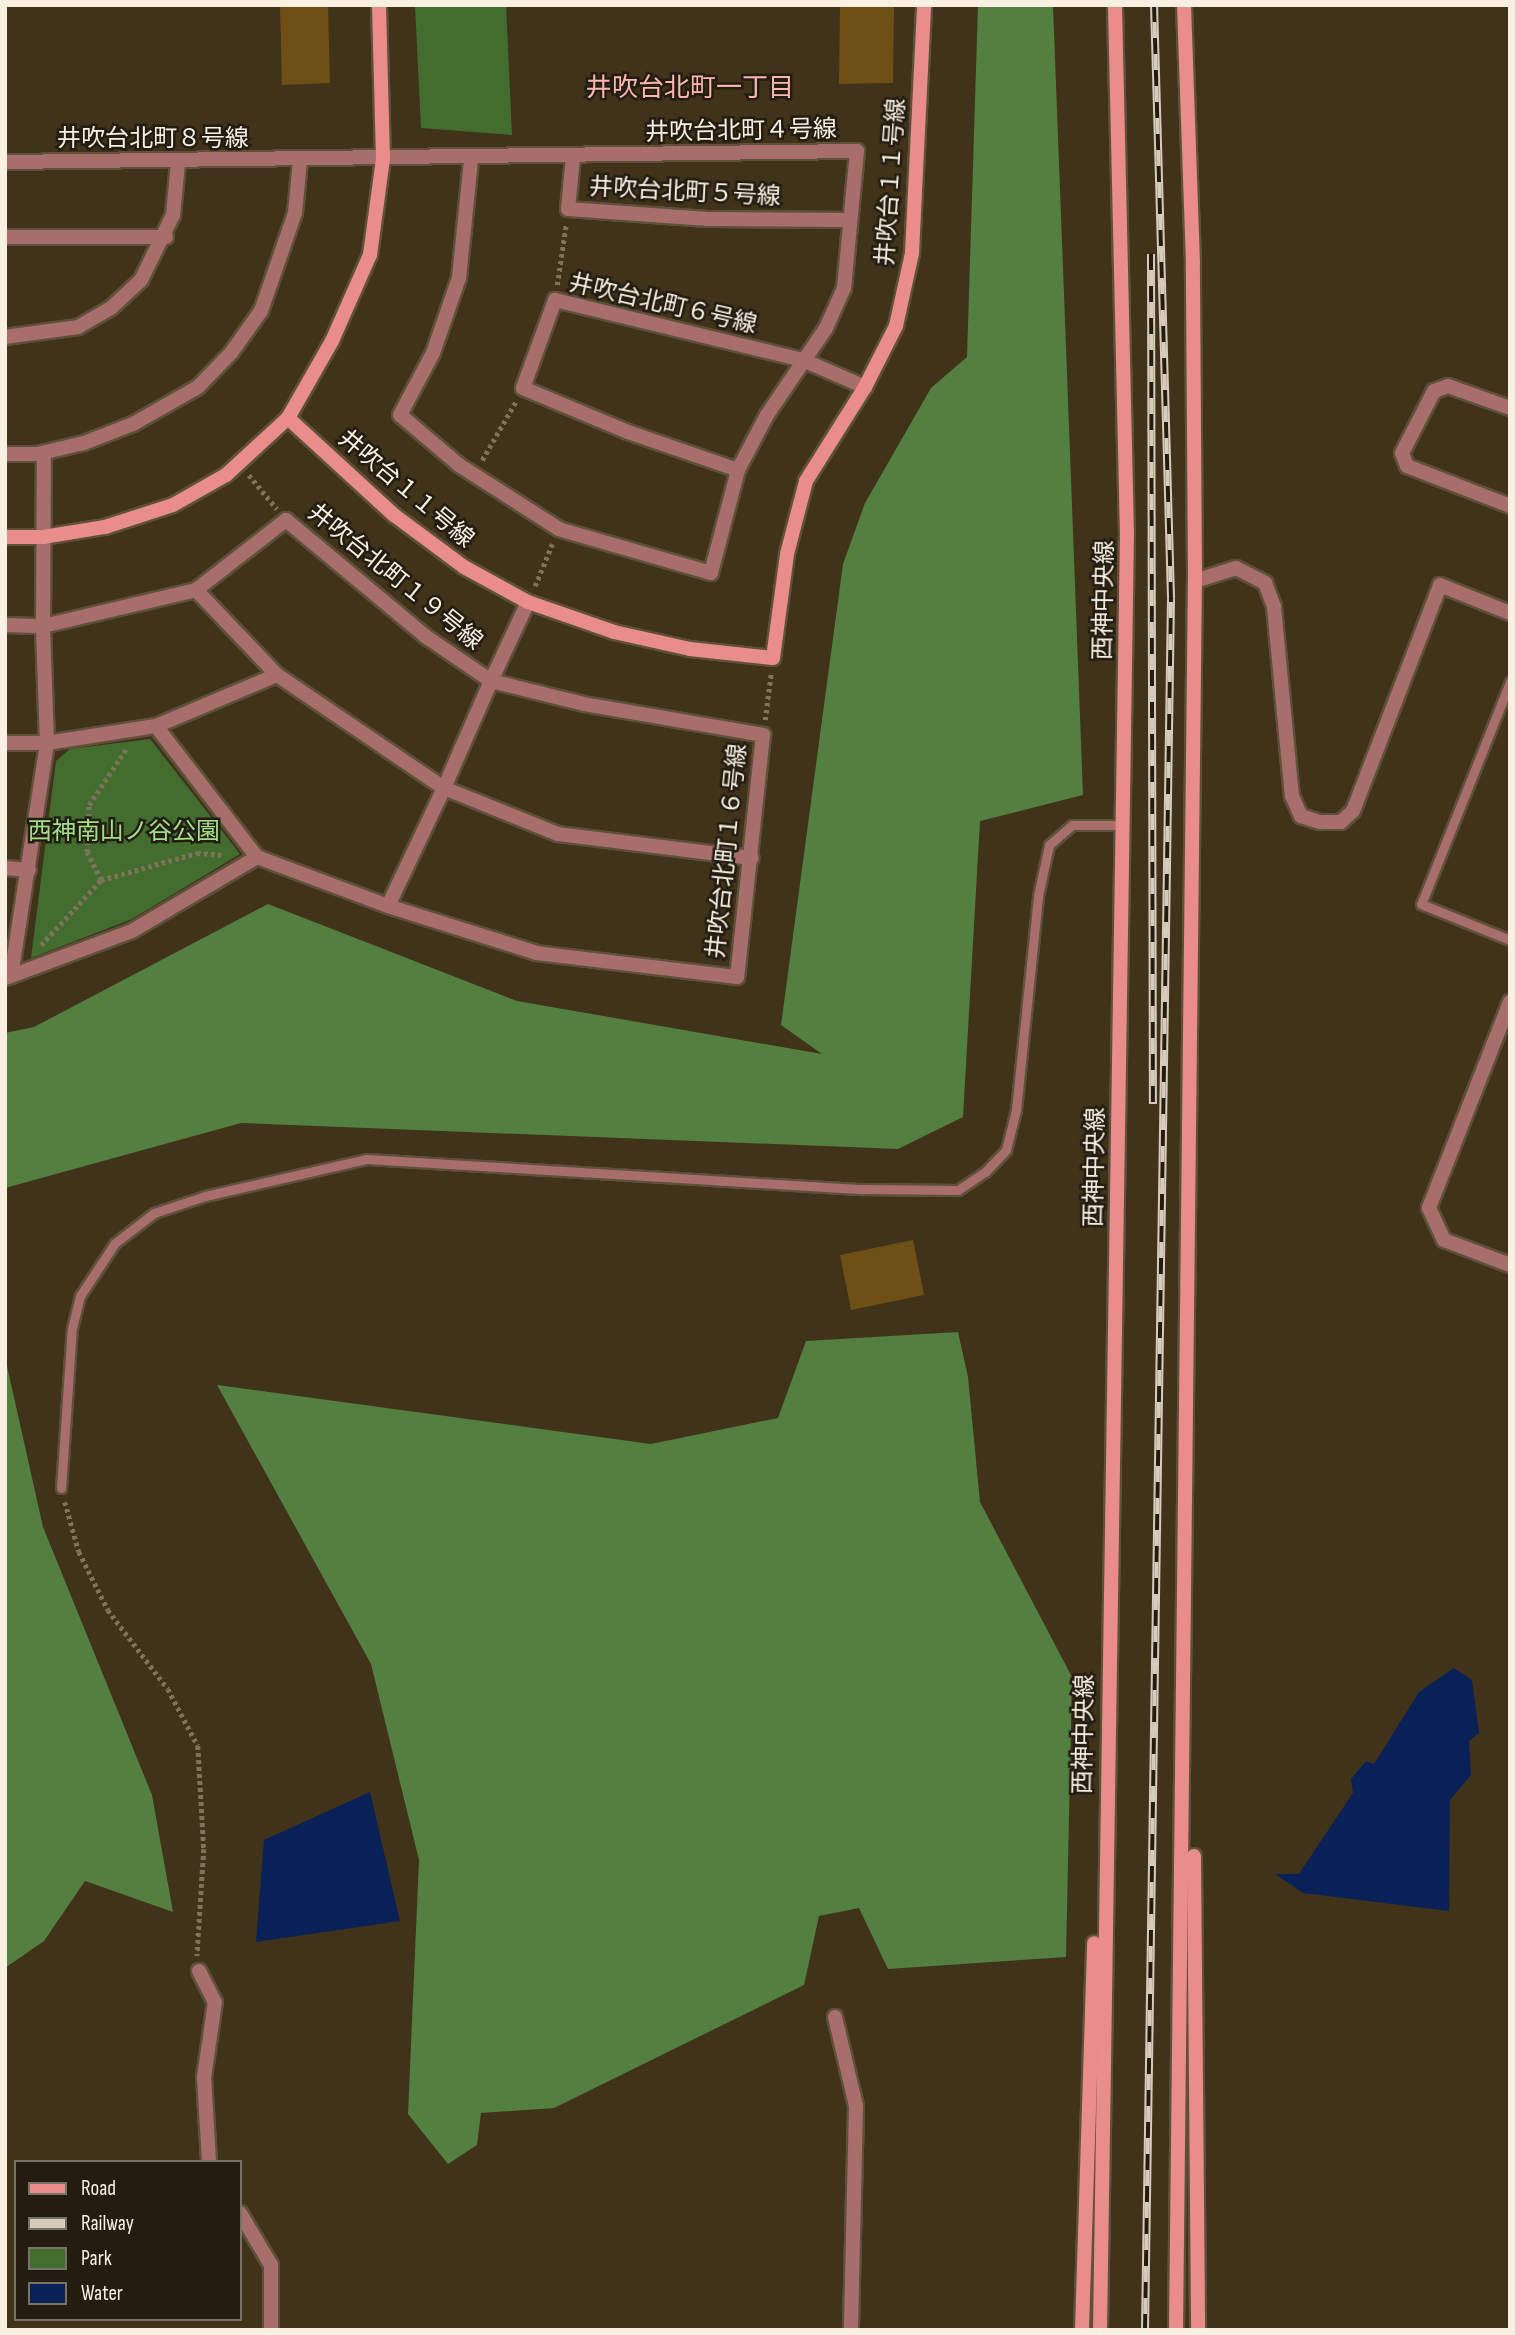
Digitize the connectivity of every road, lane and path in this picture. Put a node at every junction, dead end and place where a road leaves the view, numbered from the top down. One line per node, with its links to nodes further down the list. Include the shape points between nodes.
1 (379, 5): 6 (street)
2 (924, 5): 18 (street, 井吹台１１号線, via 912,253 896,326)
3 (1115, 5): 48 (street, 西神中央線, via 1128,535)
4 (1184, 5): 32 (street, via 1193,263)
5 (572, 158): 7 (street, 井吹台北町４号線); 11 (street, 井吹台北町５号線); 12 (street, 井吹台北町４号線, via 857,151)
6 (383, 159): 7 (street, 井吹台北町４号線); 8 (street, 井吹台北町８号線); 21 (street, via 370,255 332,341)
7 (471, 159): 26 (street, 井吹台北町４号線, via 459,278 433,353 400,415)
8 (300, 161): 10 (street, 井吹台北町８号線); 22 (street, via 295,213 281,262 261,311 231,353 198,387 167,407 84,443)
9 (5, 162): 10 (street, 井吹台北町８号線)
10 (178, 163): 14 (street)
11 (568, 209): 12 (street, 井吹台北町５号線, via 708,219); 15 (path)
12 (850, 220): 17 (street, 井吹台北町４号線, via 844,288 826,328)
13 (5, 237): 14 (street)
14 (166, 237): 16 (street, via 141,280 111,307 78,327)
15 (555, 300): 17 (street, 井吹台北町６号線); 19 (street, 井吹台北町６号線)
16 (5, 337)
17 (803, 360): 18 (street, 井吹台北町６号線); 25 (street, 井吹台北町４号線)
18 (865, 387): 38 (street, 井吹台１１号線, via 806,481 787,555)
19 (523, 388): 25 (street, via 628,432); 26 (path)
20 (1510, 408): 27 (street, via 1448,386 1434,391 1402,453 1407,466)
21 (288, 418): 24 (street); 34 (street, 井吹台１１号線, via 394,515 464,567)
22 (44, 453): 23 (street); 31 (street)
23 (5, 454)
24 (239, 463): 28 (path); 31 (street, via 173,505 105,527)
25 (738, 470): 29 (street, 井吹台北町４号線, via 711,573)
26 (474, 474): 29 (street, 井吹台北町４号線)
27 (1510, 506)
28 (286, 520): 33 (street, 井吹台北町１９号線); 40 (street, 井吹台北町１９号線, via 425,636)
29 (559, 529): 34 (path)
30 (5, 537): 31 (street)
31 (43, 537): 37 (street)
32 (1195, 581): 35 (street, via 1236,568 1265,583 1274,607 1292,796 1301,816 1320,822 1341,822 1353,811 1440,585); 61 (street)
33 (196, 590): 37 (street, 井吹台北町１９号線); 39 (street)
34 (528, 602): 38 (street, 井吹台１１号線, via 626,635 690,649); 40 (street)
35 (1510, 613)
36 (5, 625): 37 (street, 井吹台北町１９号線)
37 (43, 626): 45 (street)
38 (773, 657): 43 (path)
39 (277, 675): 42 (street); 47 (street, via 356,733)
40 (491, 681): 43 (street, 井吹台北町１６号線, via 584,704); 47 (street)
41 (1510, 682): 55 (lane, via 1420,904)
42 (156, 726): 45 (street); 49 (street)
43 (763, 735): 50 (street, 井吹台北町１６号線)
44 (5, 743): 45 (street)
45 (47, 743): 52 (street)
46 (129, 746): 53 (path, via 89,805 87,852)
47 (444, 788): 50 (street, via 558,834); 54 (street)
48 (1124, 825): 60 (lane, via 1072,825 1049,845 1038,896 1016,1110 1006,1150 958,1190 863,1189 367,1159 205,1196 154,1213 115,1243 80,1296 72,1328); 62 (street, 西神中央線)
49 (257, 857): 53 (path, via 197,853); 54 (street); 57 (street, via 132,931)
50 (752, 858): 54 (street, 井吹台北町１６号線, via 737,977 537,954)
51 (5, 868): 52 (street)
52 (29, 870): 57 (street)
53 (101, 880): 56 (path)
54 (388, 906)
55 (1510, 940)
56 (38, 947)
57 (8, 977)
58 (1510, 1002): 59 (street, via 1429,1208 1444,1240)
59 (1510, 1265)
60 (61, 1488): 63 (path, via 79,1552 108,1610 168,1689 198,1746 204,1850 195,1941)
61 (1186, 1662): 71 (street); 72 (street, via 1193,1787)
62 (1108, 1664): 69 (street); 70 (street, 西神中央線)
63 (199, 1971): 65 (street, via 215,2001 204,2077)
64 (835, 2017): 68 (street, via 856,2106)
65 (209, 2160)
66 (242, 2216): 67 (street, via 271,2265)
67 (271, 2330)
68 (851, 2330)
69 (1082, 2330)
70 (1100, 2330)
71 (1176, 2330)
72 (1198, 2330)

